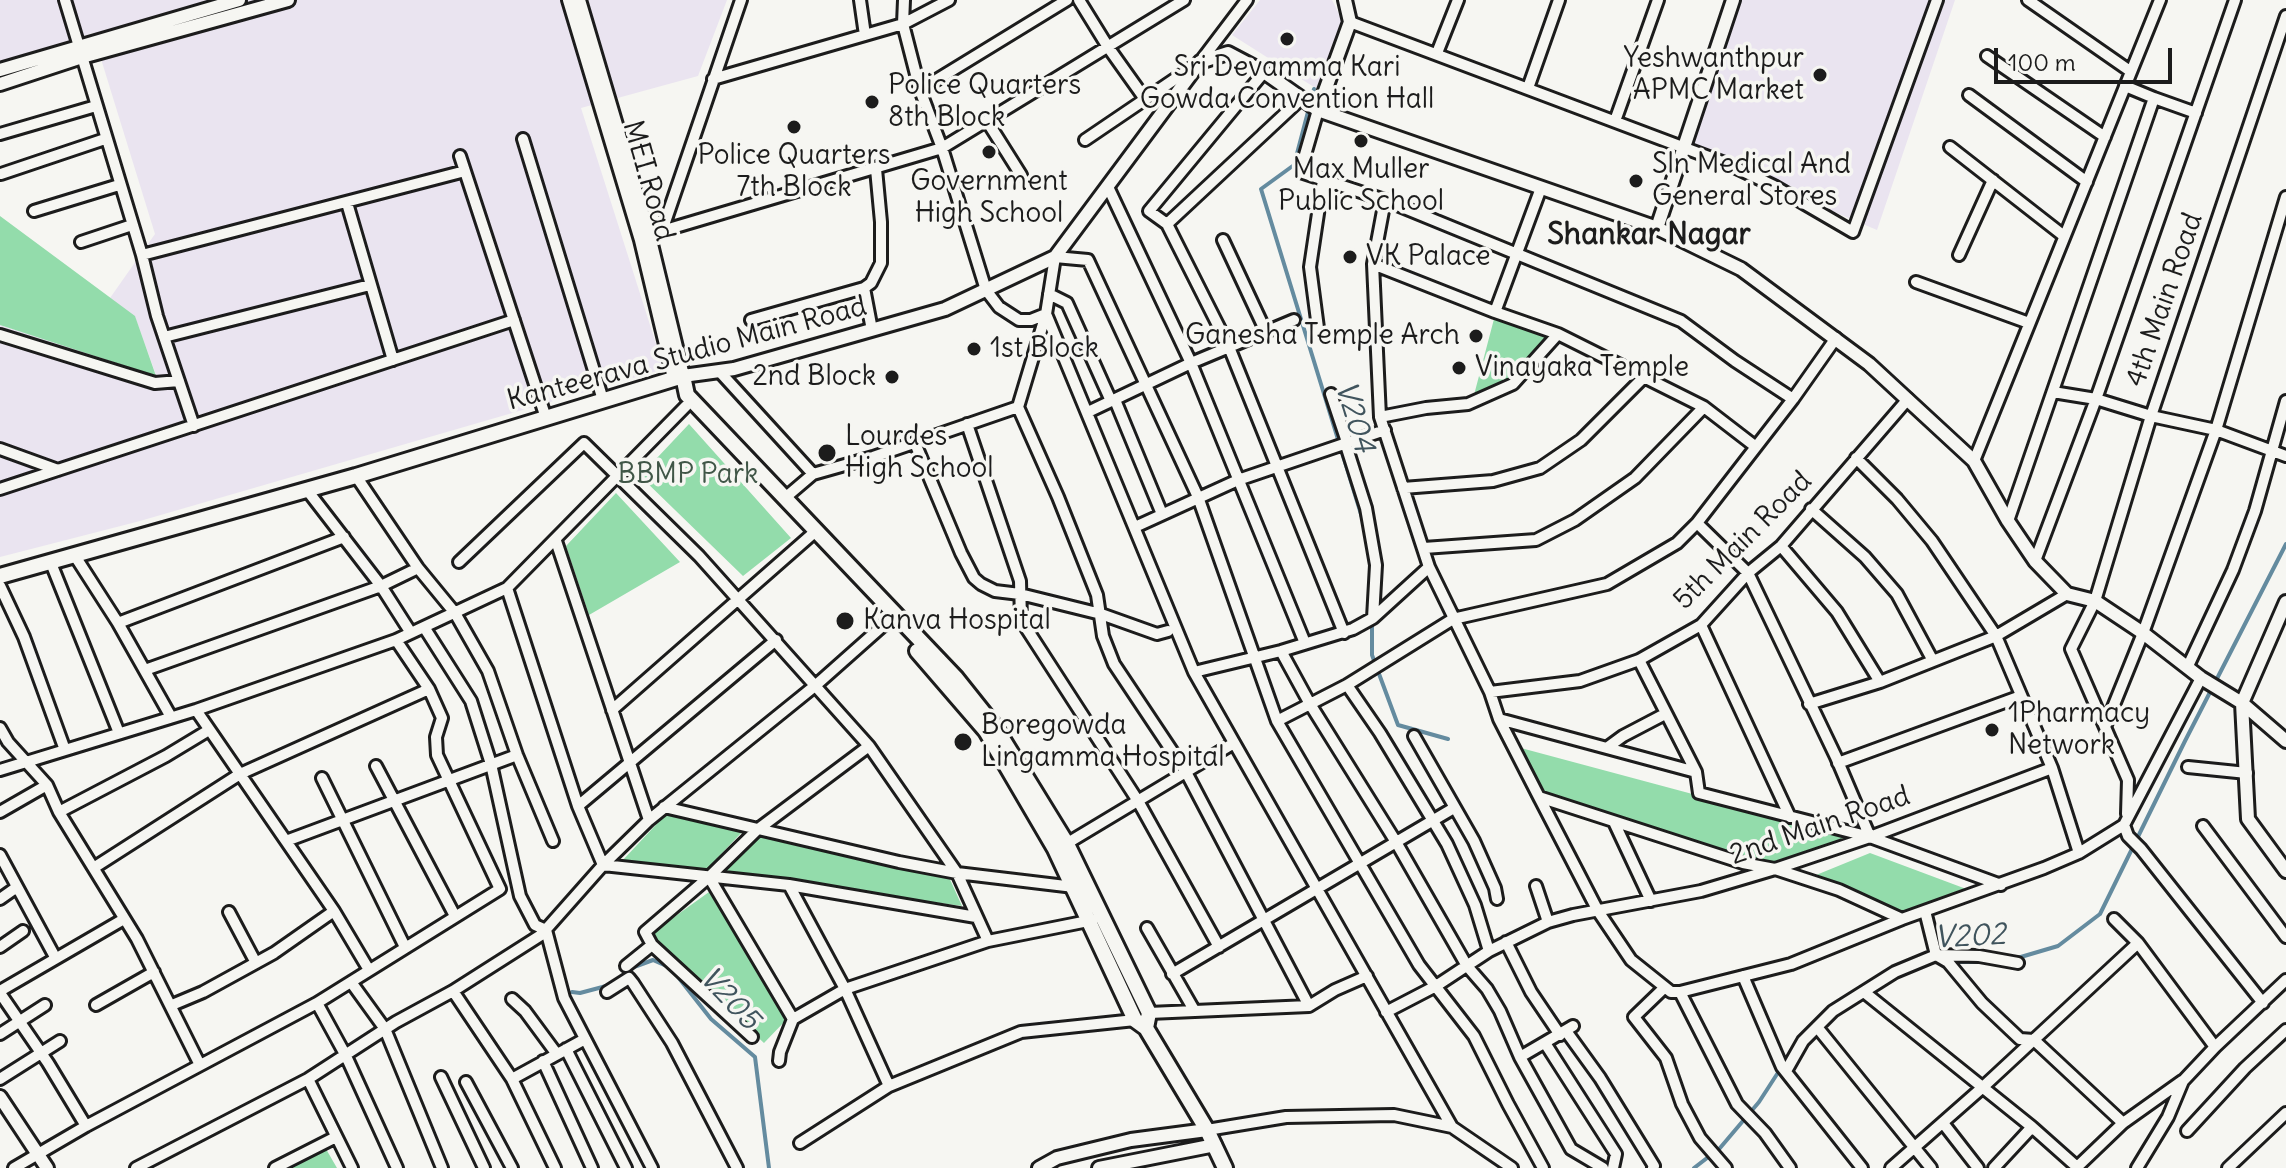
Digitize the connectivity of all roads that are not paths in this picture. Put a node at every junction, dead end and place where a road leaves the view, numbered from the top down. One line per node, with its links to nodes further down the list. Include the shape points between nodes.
1 (65, 0): 30 (street)
2 (239, 0): 26 (street)
3 (288, 0): 28 (street)
4 (569, 0): 78 (street, MEI Road)
5 (579, 0): 78 (street, MEI Road)
6 (741, 0): 37 (street)
7 (860, 0): 27 (street)
8 (904, 0): 25 (street)
9 (949, 0): 25 (street)
10 (1067, 0): 41 (street)
11 (1079, 0): 29 (street)
12 (1184, 0): 29 (street)
13 (1247, 0): 33 (street)
14 (1345, 0): 24 (street)
15 (1458, 0): 31 (street)
16 (1559, 0): 40 (street)
17 (1658, 0): 49 (street)
18 (1733, 0): 57 (street)
19 (1937, 0): 57 (street, via 1853,232 1774,186)
20 (2028, 0): 35 (street)
21 (2235, 0): 47 (street)
22 (2157, 2): 35 (street)
23 (2286, 16): 124 (street, 4th Main Road)
24 (1350, 22): 31 (street); 45 (street)
25 (903, 24): 27 (street); 41 (street)
26 (147, 26): 28 (street); 30 (street)
27 (865, 35): 37 (street)
28 (150, 40): 30 (street)
29 (1108, 47): 44 (street); 48 (street)
30 (81, 51): 34 (street); 38 (street); 46 (street)
31 (1437, 53): 40 (street)
32 (1987, 56): 51 (street)
33 (1200, 62): 36 (street, via 1228,53); 44 (street); 67 (street, Kanteerava Studio Main Road)
34 (0, 70)
35 (2130, 71): 39 (street)
36 (1264, 72): 45 (street); 73 (street, via 1150,209 1149,214)
37 (713, 79): 76 (street)
38 (0, 84)
39 (2125, 86): 43 (street); 51 (street)
40 (1528, 88): 49 (street)
41 (920, 90): 56 (street)
42 (1969, 95): 65 (street)
43 (2154, 98): 47 (street); 112 (street)
44 (1145, 99): 54 (street)
45 (1310, 104): 63 (street, via 1300,172); 68 (street); 73 (street)
46 (96, 106): 50 (street); 52 (street)
47 (2196, 113): 116 (street)
48 (987, 121): 56 (street); 62 (street)
49 (1615, 121): 57 (street)
50 (0, 134)
51 (2105, 137): 65 (street)
52 (105, 139): 61 (street); 66 (street)
53 (523, 139): 117 (street)
54 (1085, 140)
55 (1950, 147): 64 (street)
56 (942, 148): 59 (street); 89 (street)
57 (1684, 148): 75 (street)
58 (460, 156): 60 (street)
59 (876, 169): 76 (street); 88 (street, via 881,263)
60 (465, 171): 71 (street); 93 (street)
61 (1, 174)
62 (1021, 175)
63 (1323, 180): 70 (street); 97 (street, via 1310,267)
64 (1993, 180): 77 (street); 83 (street)
65 (2087, 182): 77 (street)
66 (119, 185): 72 (street); 74 (street)
67 (1108, 187): 84 (street, Kanteerava Studio Main Road); 106 (street)
68 (1541, 188): 75 (street); 81 (street)
69 (2286, 197): 130 (street)
70 (1385, 200): 81 (street); 85 (street)
71 (347, 203): 82 (street); 87 (street)
72 (34, 211)
73 (1167, 224): 104 (street)
74 (132, 225): 80 (street); 82 (street)
75 (1657, 228): 103 (street, via 1741,269)
76 (662, 231): 78 (street)
77 (2064, 236): 96 (street)
78 (645, 238): 108 (street, MEI Road)
79 (1223, 240): 99 (street)
80 (81, 242)
81 (1516, 253): 91 (street); 114 (street, via 1681,321)
82 (142, 255): 102 (street)
83 (1959, 255)
84 (1055, 257): 89 (street, Kanteerava Studio Main Road); 90 (street); 111 (street, via 1088,260)
85 (1373, 264): 91 (street); 125 (street)
86 (1916, 282): 96 (street)
87 (370, 285): 102 (street); 105 (street)
88 (864, 288): 94 (street); 98 (street)
89 (986, 290): 92 (street, via 1019,320); 98 (street, Kanteerava Studio Main Road, via 945,309)
90 (1049, 294): 92 (street); 118 (street, via 1067,303)
91 (1495, 312): 100 (street)
92 (1046, 314): 121 (street); 123 (street)
93 (514, 320): 105 (street); 126 (street)
94 (751, 320)
95 (1294, 320): 99 (street)
96 (2029, 323): 138 (street)
97 (1318, 328)
98 (872, 330): 107 (street, Kanteerava Studio Main Road)
99 (1266, 332): 104 (street)
100 (1558, 334): 109 (street); 125 (street, via 1513,384 1468,404)
101 (0, 335): 110 (street, via 155,383)
102 (164, 337): 110 (street)
103 (1836, 338): 114 (street); 115 (street)
104 (1229, 347): 106 (street); 139 (street)
105 (393, 360): 128 (street)
106 (1191, 363): 111 (street); 144 (street)
107 (719, 371): 108 (street, Kanteerava Studio Main Road); 141 (street)
108 (678, 377): 117 (main road, Kanteerava Studio Main Road); 120 (main road, via 680,400); 148 (main road, via 687,395)
109 (1643, 378): 122 (street); 145 (street, via 1581,440 1540,468 1493,481)
110 (179, 381): 128 (street)
111 (1146, 385): 118 (street); 149 (street)
112 (2053, 392): 116 (street); 152 (street)
113 (1331, 394): 132 (street)
114 (1793, 399): 133 (street)
115 (1908, 399): 137 (street, 5th Main Road); 138 (street)
116 (2096, 399): 124 (street); 161 (street)
117 (603, 400): 126 (main road, Kanteerava Studio Main Road)
118 (1113, 400): 123 (street); 151 (street)
119 (2286, 401): 135 (street)
120 (686, 406): 143 (street); 155 (main road)
121 (1018, 407): 127 (street); 177 (street)
122 (1704, 407): 133 (street); 159 (street, via 1635,478 1562,527 1536,540)
123 (1088, 412): 154 (street)
124 (2151, 416): 130 (street); 174 (street, 4th Main Road)
125 (1380, 417): 129 (street)
126 (546, 418): 142 (main road, Kanteerava Studio Main Road)
127 (967, 424): 131 (street); 171 (street, via 1013,555)
128 (194, 426): 140 (street)
129 (1385, 430): 132 (street); 145 (street)
130 (2216, 430): 135 (street); 187 (street)
131 (915, 443): 141 (street); 171 (street, via 974,578 995,591)
132 (1342, 443): 139 (street); 180 (street, via 1366,508 1376,565)
133 (1756, 447): 153 (street)
134 (0, 449): 140 (street)
135 (2270, 450): 136 (street); 196 (street, via 2233,570)
136 (2286, 456)
137 (1856, 458): 150 (street, 5th Main Road); 188 (street, via 1932,541)
138 (1974, 461): 152 (street)
139 (1277, 466): 144 (street); 186 (street)
140 (58, 470): 146 (street)
141 (813, 474): 148 (street)
142 (356, 476): 147 (main road, Kanteerava Studio Main Road); 165 (street)
143 (618, 476): 157 (street); 162 (street, via 584,443); 173 (street)
144 (1238, 480): 149 (street); 191 (street)
145 (1403, 488): 159 (street)
146 (0, 489)
147 (307, 490): 156 (street); 160 (main road, Kanteerava Studio Main Road)
148 (786, 497): 155 (main road)
149 (1198, 497): 151 (street); 193 (street)
150 (1811, 509): 158 (street, 5th Main Road); 195 (street, via 1897,594)
151 (1162, 514): 154 (street)
152 (2008, 521): 161 (street)
153 (1697, 523): 166 (street); 179 (street, via 1677,543 1607,584)
154 (1135, 527): 198 (street)
155 (813, 533): 173 (street); 178 (main road)
156 (340, 538): 169 (street); 181 (street)
157 (556, 541): 170 (street); 210 (street)
158 (1781, 546): 166 (street, 5th Main Road); 200 (street, via 1837,612)
159 (1424, 548): 164 (street)
160 (75, 556): 163 (main road, Kanteerava Studio Main Road); 181 (street)
161 (2035, 561): 172 (street)
162 (459, 562)
163 (51, 563): 167 (main road, Kanteerava Studio Main Road); 218 (street)
164 (1429, 567): 179 (street); 180 (street)
165 (418, 568): 169 (street); 176 (street)
166 (1748, 573): 182 (street, 5th Main Road); 208 (street)
167 (0, 576)
168 (0, 586): 224 (street)
169 (377, 587): 185 (street); 197 (street)
170 (507, 588): 176 (street); 244 (street)
171 (1020, 594): 177 (street); 243 (street, via 1026,630)
172 (2067, 594): 174 (street); 188 (street)
173 (737, 598): 190 (street); 210 (street)
174 (2095, 601): 187 (street); 215 (street, 4th Main Road, via 2071,649)
175 (2286, 602): 206 (street)
176 (455, 613): 183 (street); 225 (street, via 488,671)
177 (1101, 614): 184 (street, via 1157,634); 234 (street, via 1114,664)
178 (893, 618): 201 (street); 261 (main road, via 986,731)
179 (1453, 619): 202 (street); 204 (street)
180 (1370, 620): 186 (street)
181 (118, 623): 197 (street)
182 (1701, 625): 194 (street, 5th Main Road); 249 (street)
183 (424, 627): 185 (street); 229 (street, via 471,701)
184 (1168, 631)
185 (411, 633): 189 (street)
186 (1344, 633): 191 (street)
187 (2143, 633): 196 (street); 215 (street)
188 (1996, 636): 195 (street); 205 (street)
189 (396, 640): 203 (street); 209 (street)
190 (776, 640): 201 (street); 226 (street)
191 (1305, 643): 192 (street)
192 (1281, 651): 193 (street); 207 (street)
193 (1254, 655): 198 (street); 214 (street)
194 (1639, 660): 204 (street, 5th Main Road, via 1580,681); 211 (street)
195 (1933, 661): 200 (street)
196 (2188, 666): 199 (street)
197 (145, 670): 212 (street)
198 (1194, 672): 221 (street)
199 (2201, 678): 206 (street); 254 (street)
200 (1880, 682): 208 (street)
201 (816, 685): 222 (street); 245 (street)
202 (1347, 685): 207 (street); 252 (street)
203 (429, 689): 237 (street); 239 (street, via 442,718 437,755)
204 (1490, 692): 213 (street)
205 (2021, 696): 228 (street); 232 (street)
206 (2242, 703): 220 (street); 236 (street)
207 (1310, 704): 214 (street); 260 (street)
208 (1809, 704): 228 (street)
209 (196, 710): 212 (street); 217 (street)
210 (612, 710): 226 (street)
211 (1665, 714): 223 (street); 235 (street)
212 (171, 717): 218 (street)
213 (1499, 719): 223 (street); 241 (street)
214 (1277, 721): 264 (street)
215 (2105, 727): 254 (street, via 2128,780)
216 (0, 728): 227 (street)
217 (209, 730): 237 (street); 248 (street)
218 (119, 733): 224 (street)
219 (1414, 736): 246 (street)
220 (2286, 741)
221 (1234, 743): 234 (street); 276 (street)
222 (869, 746): 256 (street); 269 (street)
223 (1608, 747): 235 (street)
224 (65, 750): 227 (street)
225 (517, 755): 229 (street); 259 (street)
226 (630, 761): 244 (street); 251 (street)
227 (27, 762): 233 (street); 240 (street)
228 (1838, 763): 257 (street)
229 (491, 764): 239 (street); 294 (street, via 520,896)
230 (376, 766): 242 (street)
231 (2188, 767): 236 (street)
232 (2052, 768): 257 (street, 2nd Main Road); 262 (street)
233 (0, 770)
234 (1186, 772): 243 (street); 290 (street)
235 (1696, 772): 249 (street, via 1699,793)
236 (2247, 773): 268 (street, via 2248,819)
237 (240, 774): 258 (street); 266 (street)
238 (322, 778): 250 (street)
239 (448, 780): 242 (street); 284 (street, via 500,889)
240 (47, 785): 247 (street); 248 (street)
241 (1539, 797): 253 (street); 281 (street)
242 (393, 800): 250 (street); 284 (street)
243 (1138, 801): 261 (street); 302 (street)
244 (578, 806): 265 (street)
245 (664, 807): 251 (street); 256 (street)
246 (1454, 808): 252 (street); 278 (street)
247 (0, 812)
248 (59, 812): 266 (street)
249 (1790, 817): 257 (street)
250 (341, 820): 258 (street); 301 (street)
251 (649, 820): 265 (street)
252 (1434, 820): 260 (street); 303 (street, via 1470,892)
253 (1614, 822): 267 (street); 279 (street)
254 (2126, 822): 262 (street); 327 (street, via 2128,836)
255 (2203, 826): 295 (street)
256 (757, 830): 269 (street); 270 (street)
257 (1870, 837): 267 (street, 2nd Main Road); 272 (street)
258 (286, 841): 280 (street)
259 (553, 841)
260 (1396, 842): 264 (street); 309 (street)
261 (1061, 847): 275 (main road); 287 (main road)
262 (2079, 853): 272 (street)
263 (0, 855): 274 (street)
264 (1359, 864): 276 (street); 317 (street)
265 (603, 865): 270 (street); 294 (street)
266 (95, 867): 286 (street)
267 (1775, 869): 279 (street, 2nd Main Road); 288 (street)
268 (2286, 871)
269 (957, 873): 275 (street); 285 (street)
270 (709, 877): 271 (street); 299 (street, via 645,932); 335 (street)
271 (789, 885): 285 (street); 319 (street)
272 (2001, 885): 282 (street)
273 (1536, 886): 291 (street)
274 (17, 887): 277 (street); 305 (street)
275 (1074, 887): 287 (main road)
276 (1318, 888): 290 (street); 313 (street)
277 (0, 899)
278 (1497, 899)
279 (1651, 901): 281 (street, 2nd Main Road)
280 (334, 911): 306 (street); 310 (street)
281 (1598, 911): 291 (street, 2nd Main Road); 318 (street, via 1631,960)
282 (1925, 911): 288 (street); 304 (street)
283 (229, 912): 306 (street)
284 (455, 916): 301 (street)
285 (976, 917): 297 (street)
286 (124, 919): 305 (street); 311 (street)
287 (1096, 919): 297 (street); 334 (main road); 337 (main road)
288 (1902, 919): 314 (street, via 1791,964)
289 (2114, 919): 298 (street)
290 (1263, 920): 302 (street); 331 (street)
291 (1548, 922): 296 (street, 2nd Main Road)
292 (1147, 928): 312 (street)
293 (23, 931): 300 (street)
294 (544, 933): 320 (street); 344 (street, via 564,998)
295 (2286, 937)
296 (1510, 940): 303 (street, 2nd Main Road); 341 (street, via 1531,992)
297 (988, 941): 319 (street)
298 (2138, 943): 345 (street); 348 (street)
299 (652, 945): 308 (street); 343 (street)
300 (0, 947)
301 (405, 947): 310 (street)
302 (1219, 947): 312 (street)
303 (1489, 951): 309 (street, 2nd Main Road)
304 (1936, 955): 307 (street); 324 (street); 345 (street, via 2020,1039)
305 (55, 957): 321 (street)
306 (256, 963): 330 (street)
307 (2018, 963)
308 (626, 966)
309 (1467, 966): 317 (street, 2nd Main Road); 352 (street, via 1500,1011)
310 (369, 970): 316 (street)
311 (154, 972): 329 (street); 330 (street)
312 (1172, 974): 332 (street)
313 (1367, 976): 331 (street); 333 (street)
314 (1743, 976): 323 (street); 356 (street)
315 (2286, 980): 327 (street)
316 (351, 982): 326 (street); 339 (street)
317 (1436, 986): 333 (street, 2nd Main Road); 397 (street, via 1474,1036)
318 (1664, 988): 323 (street); 401 (street, via 1634,1017 1666,1058 1700,1138)
319 (845, 989): 335 (street); 363 (street)
320 (453, 991): 339 (street); 360 (street)
321 (0, 992): 336 (street)
322 (607, 992): 392 (street, via 629,978 633,983 672,1043)
323 (1680, 992): 402 (street, via 1737,1104)
324 (1864, 992): 338 (street); 364 (street)
325 (512, 999): 349 (street)
326 (317, 1003): 351 (street); 355 (street)
327 (2263, 1003): 348 (street)
328 (45, 1005): 336 (street)
329 (96, 1005)
330 (172, 1005): 355 (street)
331 (1309, 1006): 332 (street)
332 (1194, 1010): 334 (street)
333 (1386, 1012): 370 (street)
334 (1149, 1013): 337 (main road)
335 (793, 1019): 354 (street)
336 (20, 1021): 342 (street); 350 (street)
337 (1141, 1024): 363 (street, via 1021,1032); 372 (main road)
338 (1817, 1027): 356 (street); 377 (street)
339 (385, 1029): 351 (street); 385 (street)
340 (2286, 1030): 373 (street)
341 (1566, 1031): 347 (street); 400 (street)
342 (0, 1034)
343 (752, 1037)
344 (585, 1039): 349 (street); 391 (street)
345 (2034, 1040): 364 (street); 368 (street)
346 (60, 1041): 350 (street)
347 (1545, 1043): 352 (street); 399 (street, via 1616,1154)
348 (2215, 1047): 361 (street)
349 (561, 1051): 353 (street); 390 (street)
350 (41, 1052): 358 (street); 369 (street)
351 (346, 1056): 359 (street); 384 (street)
352 (1520, 1057): 398 (street, via 1571,1149)
353 (543, 1061): 360 (street); 389 (street)
354 (779, 1061)
355 (200, 1065): 369 (street)
356 (1786, 1071): 403 (street)
357 (441, 1077): 386 (street)
358 (0, 1079)
359 (308, 1079): 374 (street); 379 (street)
360 (512, 1079): 388 (street)
361 (2183, 1081): 368 (street); 409 (street)
362 (466, 1082): 387 (street)
363 (889, 1086): 375 (street)
364 (1983, 1087): 367 (street); 371 (street)
365 (0, 1097): 378 (street)
366 (2286, 1113): 410 (street)
367 (1943, 1123): 377 (street); 406 (street)
368 (2123, 1123): 408 (street)
369 (86, 1126): 378 (street)
370 (1452, 1127): 372 (street, via 1394,1115 1336,1115); 396 (street)
371 (2032, 1127): 407 (street); 408 (street)
372 (1207, 1130): 376 (main road); 393 (street, via 1131,1140 1057,1158)
373 (2187, 1131)
374 (336, 1137): 382 (street); 383 (street)
375 (800, 1143)
376 (1215, 1145): 394 (street); 395 (main road)
377 (1914, 1147): 404 (street); 405 (street)
378 (38, 1153): 380 (street); 381 (street)
379 (143, 1167)
380 (14, 1168)
381 (47, 1168)
382 (275, 1168)
383 (352, 1168)
384 (397, 1168)
385 (442, 1168)
386 (484, 1168)
387 (512, 1168)
388 (555, 1168)
389 (592, 1168)
390 (626, 1168)
391 (652, 1168)
392 (737, 1168)
393 (1039, 1168)
394 (1099, 1168)
395 (1225, 1168)
396 (1512, 1168)
397 (1543, 1168)
398 (1603, 1168)
399 (1613, 1168)
400 (1653, 1168)
401 (1726, 1168)
402 (1790, 1168)
403 (1862, 1168)
404 (1891, 1168)
405 (1931, 1168)
406 (1978, 1168)
407 (1994, 1168)
408 (2076, 1168)
409 (2137, 1168)
410 (2228, 1168)

